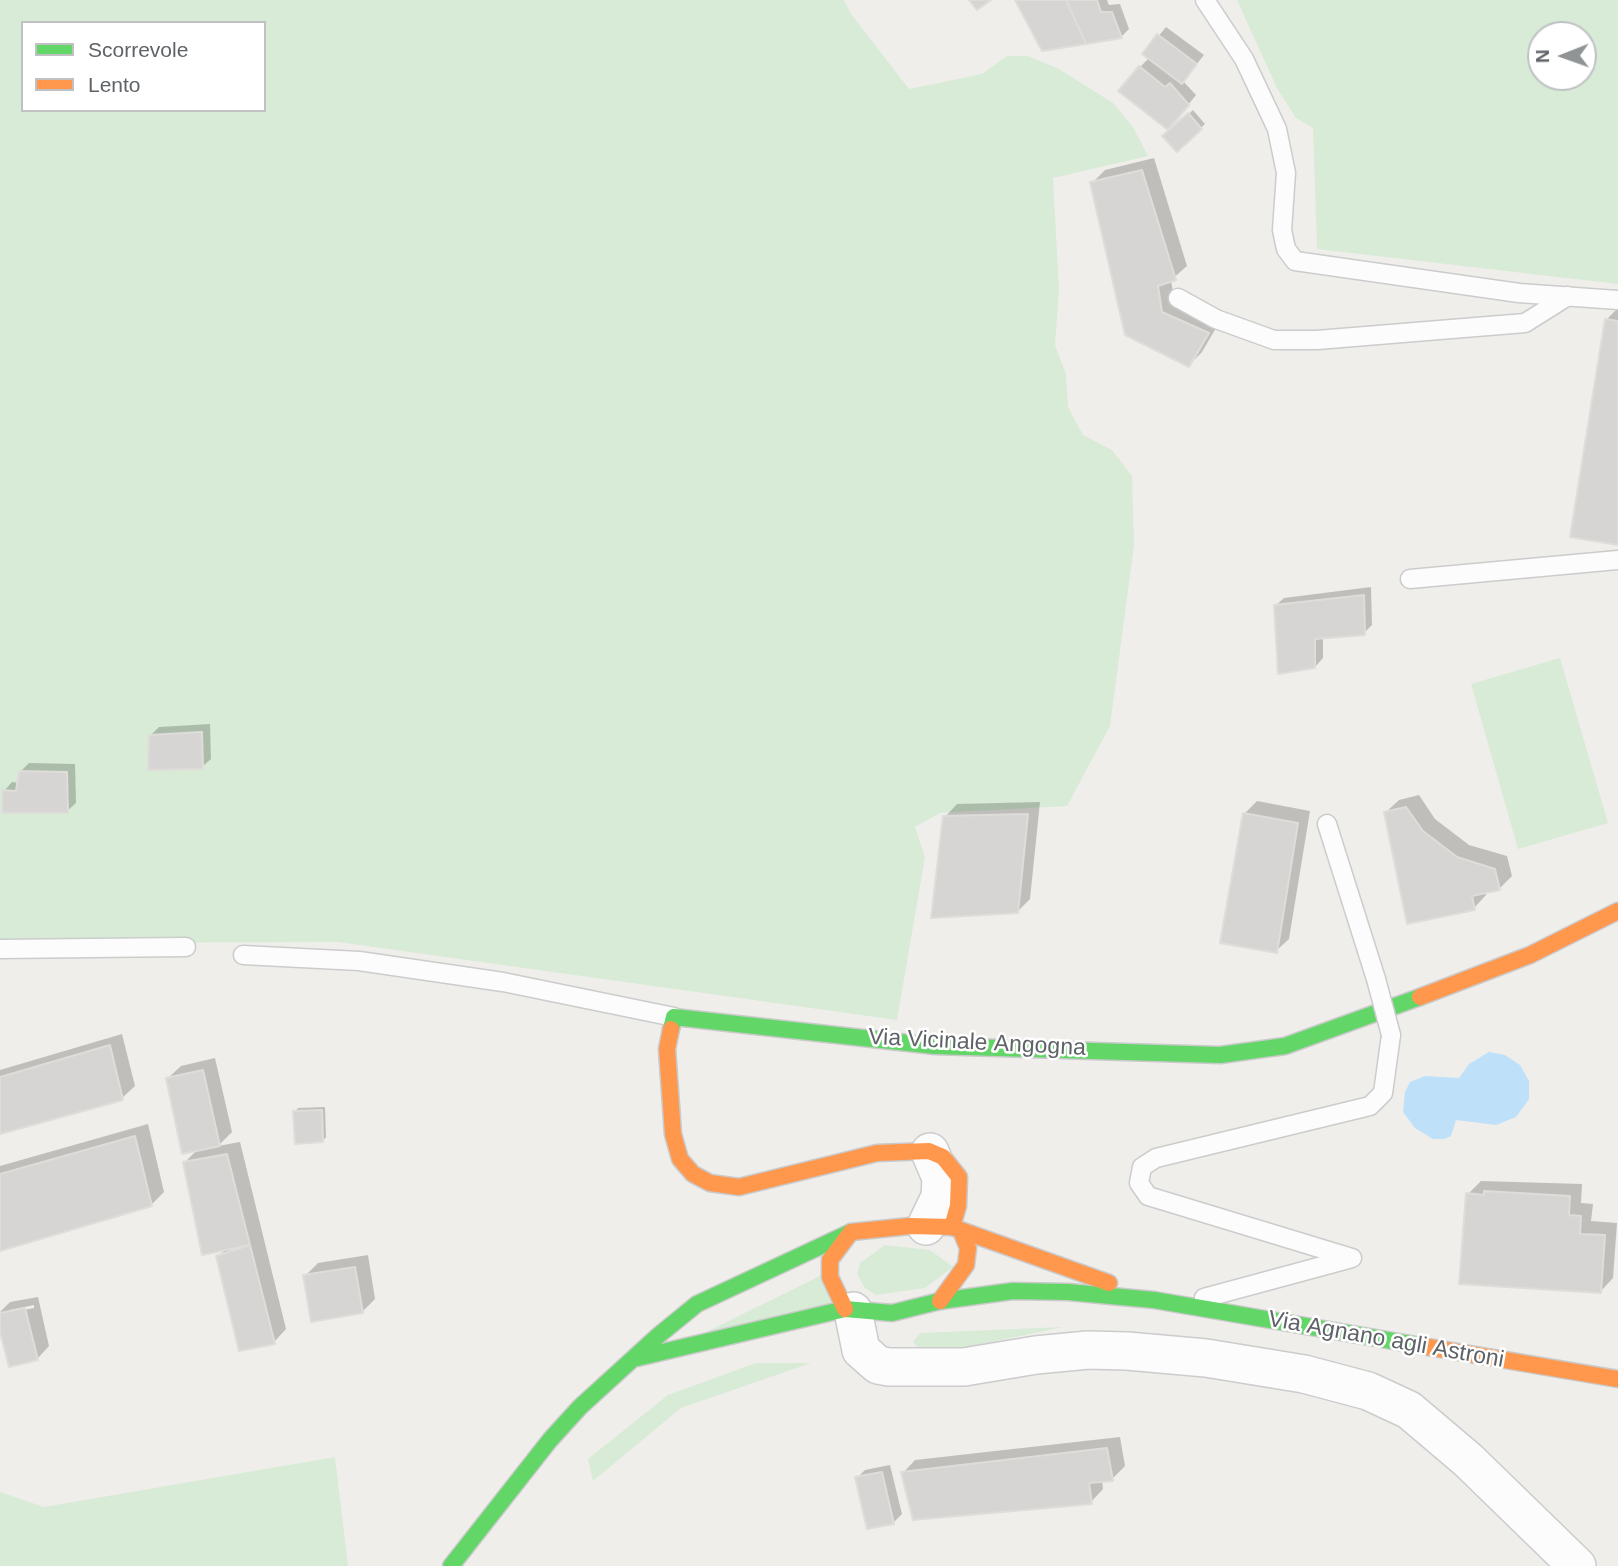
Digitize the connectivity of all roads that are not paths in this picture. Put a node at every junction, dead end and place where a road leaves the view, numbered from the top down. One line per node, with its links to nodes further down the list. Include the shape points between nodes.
1 (1205, 0): 2 (lane, via 1244,59 1277,129 1286,173 1282,230 1286,249 1296,261)
2 (1567, 296): 3 (lane, via 1525,323 1317,340 1274,340 1216,319); 4 (lane)
3 (1178, 298)
4 (1618, 300)
5 (1618, 560): 6 (lane)
6 (1410, 579)
7 (1327, 824): 18 (lane, bridge, via 1391,1035 1383,1093 1370,1106 1156,1158 1142,1167 1139,1183 1148,1196 1352,1258)
8 (1618, 911): 12 (street, Via Vicinale Angogna, via 1465,982 1284,1046 1220,1055 935,1046)
9 (186, 947): 10 (lane)
10 (0, 949)
11 (243, 955): 12 (lane, via 385,965 503,982)
12 (674, 1017): 13 (street, via 667,1049 673,1134 680,1159 693,1174 739,1187 877,1153)
13 (929, 1151): 14 (street, via 941,1178)
14 (946, 1228): 15 (street); 16 (street, via 1038,1256); 17 (street, via 968,1248 966,1265)
15 (851, 1232): 19 (street, via 830,1260 830,1278); 21 (street, via 696,1304)
16 (1154, 1300): 17 (street, via 1013,1291); 18 (street, Via Agnano agli Astroni)
17 (940, 1301): 20 (street)
18 (1181, 1305): 23 (street, Via Agnano agli Astroni)
19 (849, 1310): 20 (street); 21 (street); 22 (street, via 861,1350 878,1365)
20 (892, 1313): 22 (street, via 880,1330)
21 (636, 1357): 24 (street, via 550,1440)
22 (889, 1367): 25 (street, Via Agnano agli Astroni, via 964,1367 1036,1355 1128,1351 1293,1372 1368,1391 1409,1410 1468,1460)
23 (1618, 1379)
24 (451, 1566)
25 (1577, 1566)

